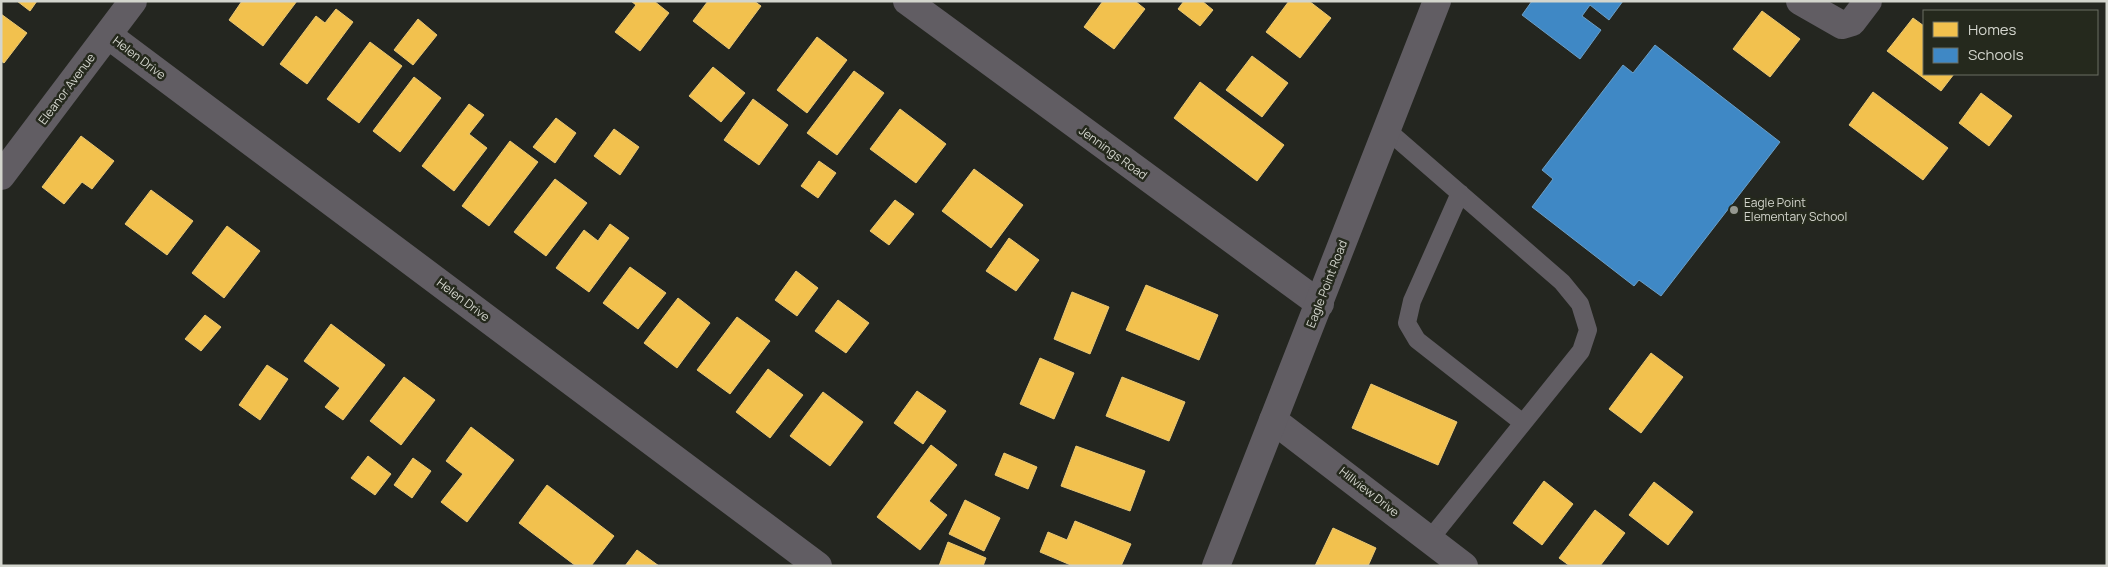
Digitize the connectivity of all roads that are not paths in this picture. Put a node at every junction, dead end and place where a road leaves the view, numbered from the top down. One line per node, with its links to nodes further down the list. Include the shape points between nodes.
1 (133, 1): 6 (street, Eleanor Avenue)
2 (907, 1): 10 (street, Jennings Road)
3 (1437, 1): 7 (street, Eagle Point Road)
4 (1800, 1): 5 (street, via 1842,25 1852,22)
5 (1868, 1)
6 (108, 34): 8 (street, Eleanor Avenue); 14 (street, Helen Drive)
7 (1387, 130): 9 (lane); 10 (street, Eagle Point Road)
8 (1, 176)
9 (1460, 193): 12 (lane, via 1412,301 1407,323 1418,340); 12 (lane, via 1562,282 1580,304 1588,330 1581,351)
10 (1320, 304): 11 (street, Eagle Point Road)
11 (1274, 420): 13 (street, Hillview Drive); 15 (street, Eagle Point Road)
12 (1523, 423): 13 (lane)
13 (1430, 540): 16 (street, Hillview Drive)
14 (818, 566)
15 (1216, 566)
16 (1464, 566)

